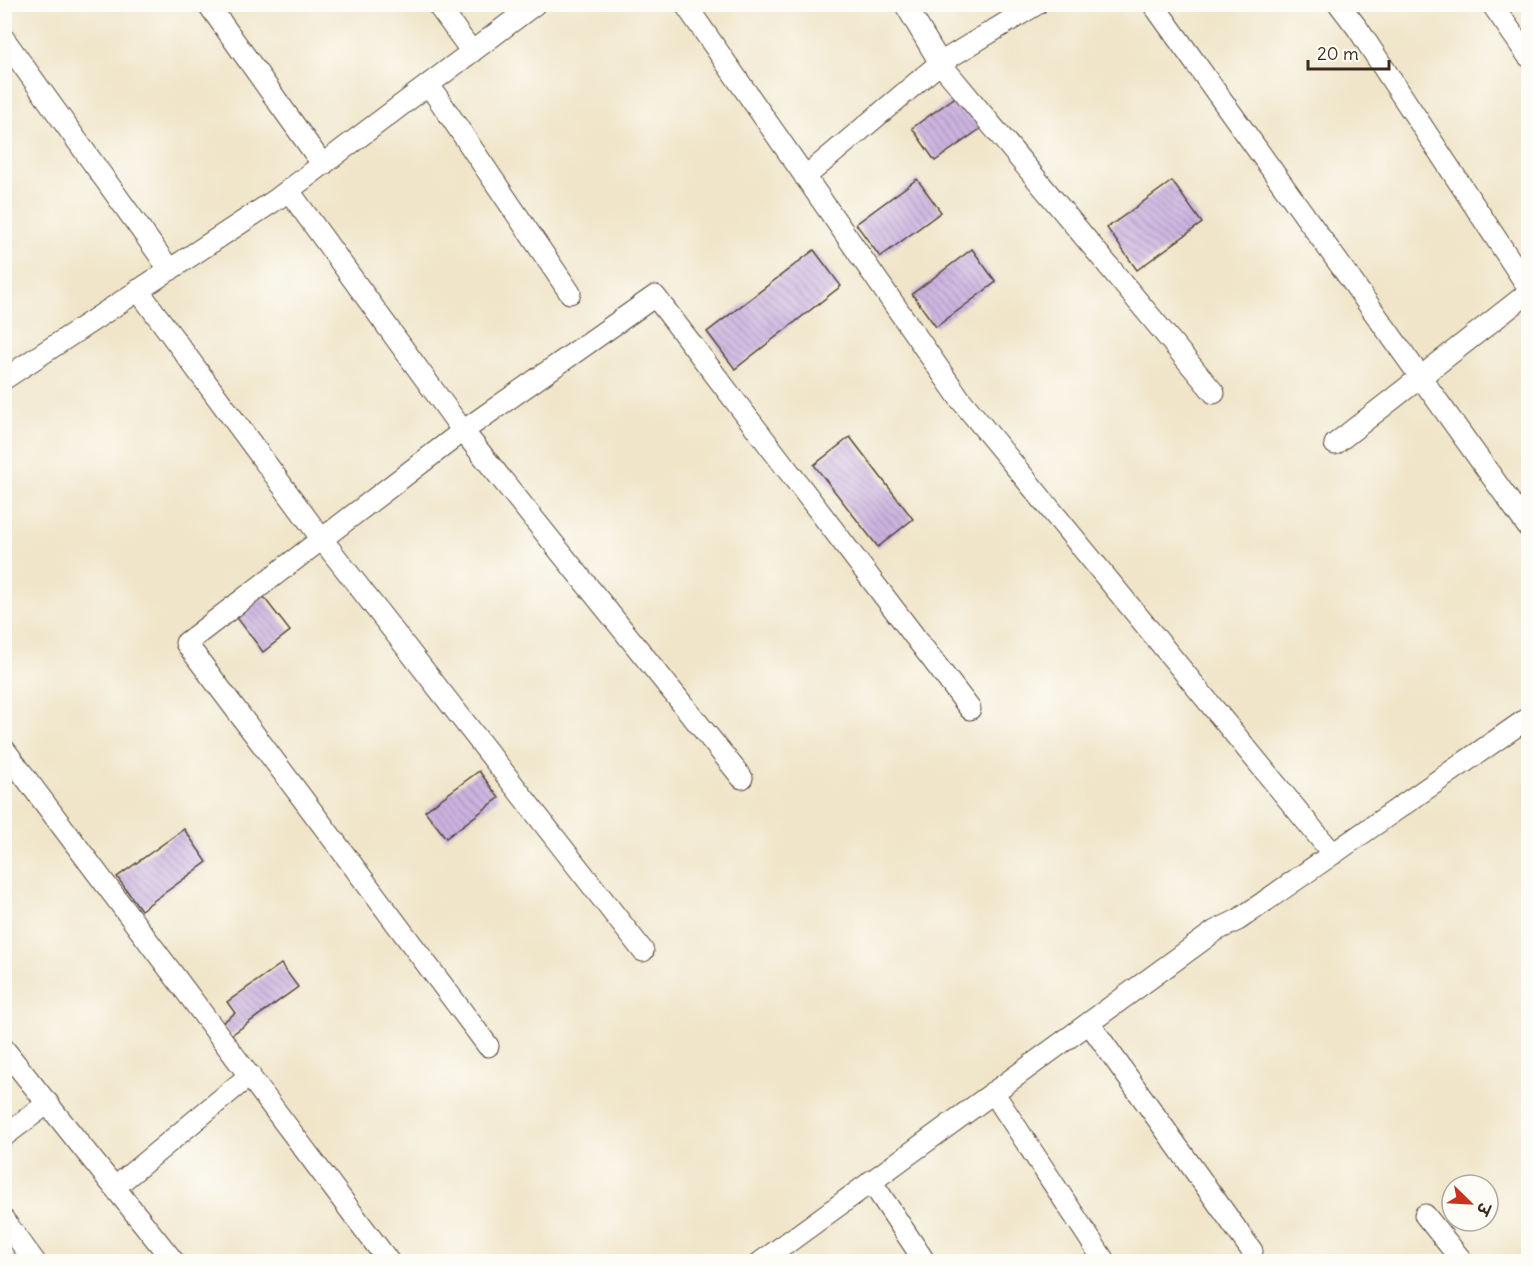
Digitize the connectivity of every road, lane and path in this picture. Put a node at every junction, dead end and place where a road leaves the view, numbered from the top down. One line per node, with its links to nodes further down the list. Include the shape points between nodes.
1 (208, 4): 15 (street)
2 (437, 4): 11 (street)
3 (535, 4): 11 (street)
4 (685, 4): 16 (street)
5 (905, 4): 13 (street)
6 (1037, 4): 13 (street)
7 (1153, 4): 23 (street)
8 (1339, 4): 19 (street)
9 (1492, 4): 12 (street)
10 (4, 39): 18 (street)
11 (472, 52): 14 (street)
12 (1528, 56)
13 (940, 63): 16 (street); 25 (street)
14 (429, 85): 15 (street); 21 (street)
15 (323, 165): 17 (street)
16 (805, 177): 34 (street, via 960,399)
17 (288, 191): 18 (street); 26 (street)
18 (170, 270): 20 (street)
19 (1528, 287)
20 (138, 291): 24 (street); 29 (street)
21 (570, 293)
22 (1528, 293): 23 (street)
23 (1420, 377): 27 (street); 28 (street)
24 (4, 379)
25 (1214, 393)
26 (463, 430): 29 (street); 30 (street, via 655,296); 33 (street)
27 (1335, 444)
28 (1528, 527)
29 (321, 538): 35 (street); 37 (street, via 186,643)
30 (970, 709)
31 (1527, 723): 34 (street)
32 (7, 758): 39 (street)
33 (742, 778)
34 (1333, 854): 36 (street, via 1238,920 1215,931)
35 (643, 951)
36 (1089, 1023): 40 (street); 47 (street)
37 (488, 1046)
38 (4, 1049): 41 (street)
39 (250, 1075): 44 (street); 48 (street)
40 (993, 1092): 43 (street); 53 (street)
41 (48, 1103): 42 (street); 44 (street)
42 (4, 1136)
43 (871, 1181): 51 (street); 52 (street)
44 (115, 1187): 50 (street)
45 (1425, 1215): 54 (street)
46 (4, 1220): 49 (street)
47 (1252, 1251)
48 (386, 1261)
49 (35, 1262)
50 (174, 1262)
51 (761, 1262)
52 (925, 1262)
53 (1105, 1262)
54 (1462, 1262)

